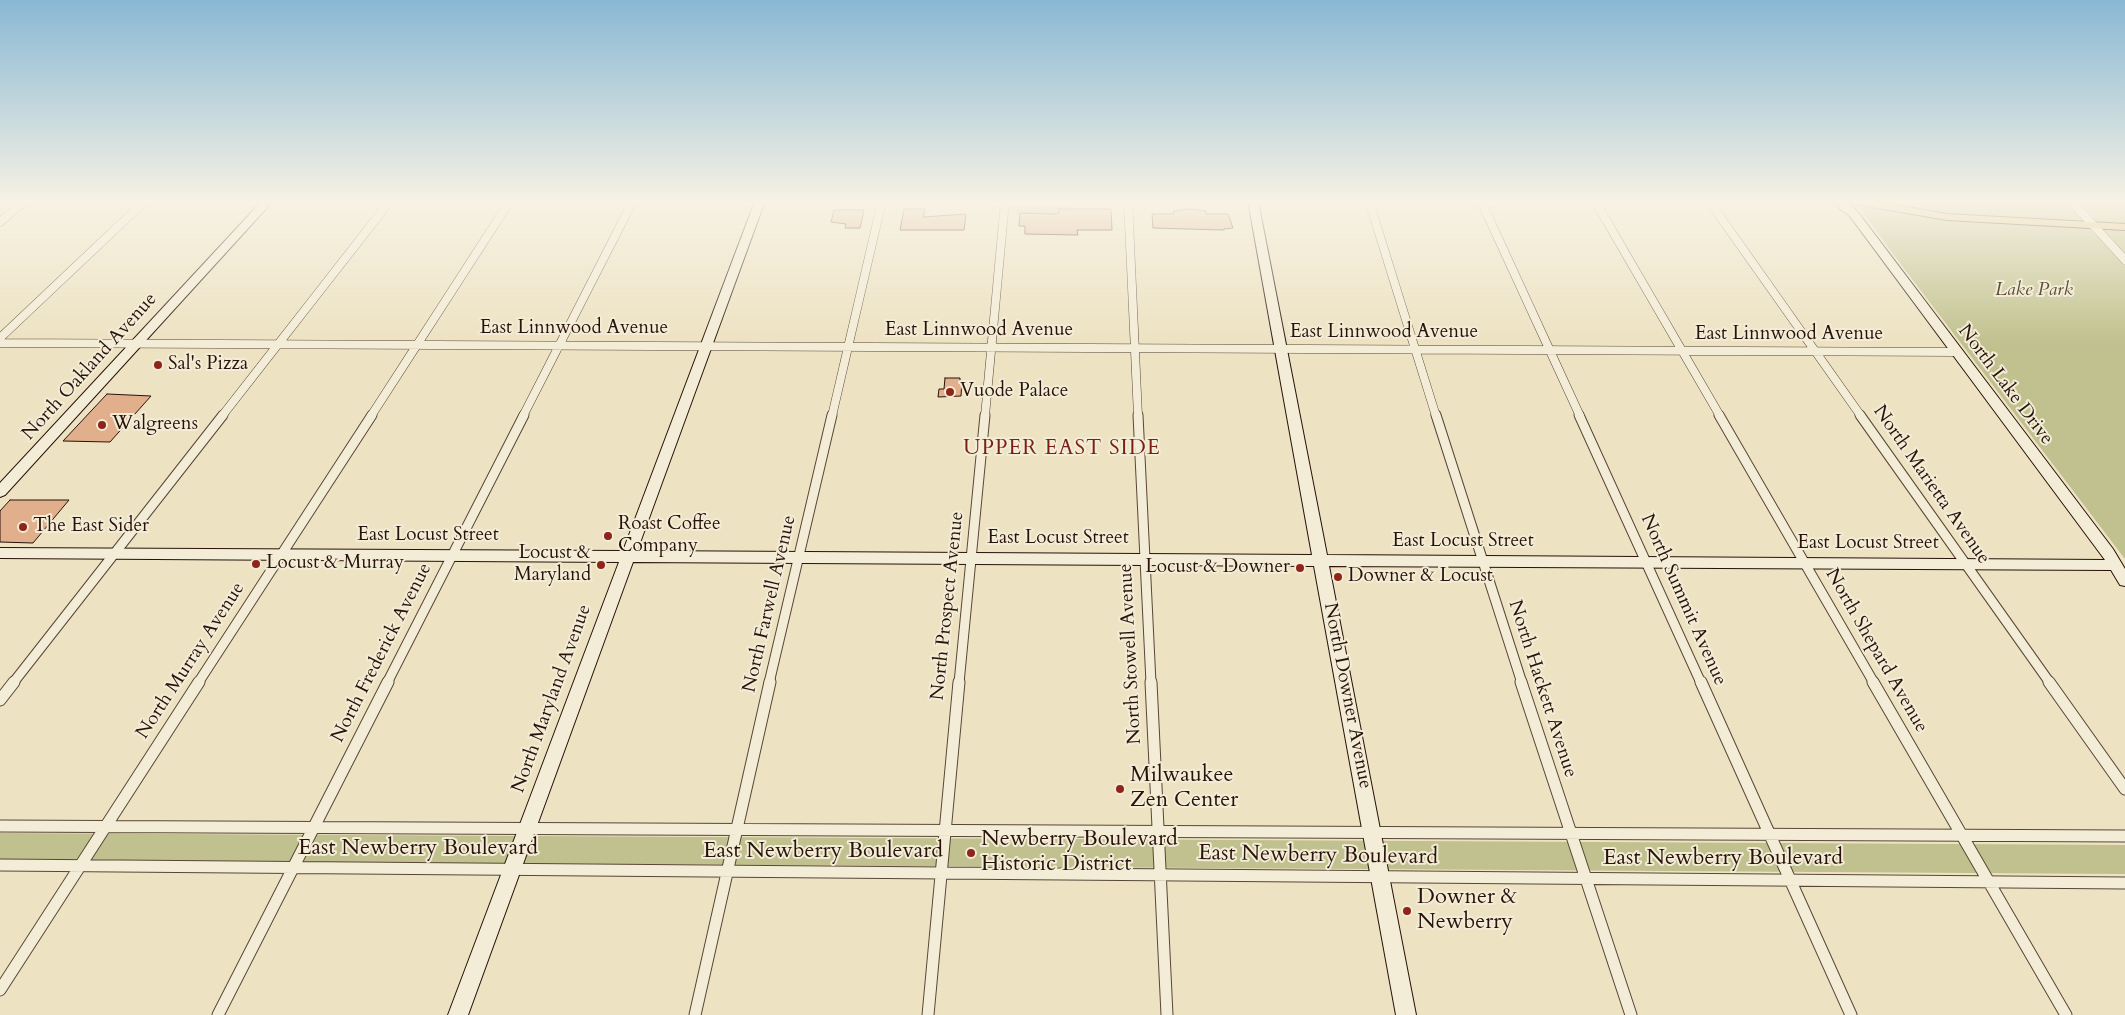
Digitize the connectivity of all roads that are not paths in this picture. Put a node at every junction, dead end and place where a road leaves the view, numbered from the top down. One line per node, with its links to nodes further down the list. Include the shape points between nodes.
1 (96, 248): 18 (street)
2 (224, 248): 19 (main road, North Oakland Avenue)
3 (353, 248): 20 (street)
4 (479, 248): 21 (street, North Murray Avenue)
5 (609, 248): 22 (street, North Frederick Avenue)
6 (742, 248): 23 (main road, North Maryland Avenue)
7 (871, 248): 24 (street, North Farwell Avenue)
8 (1000, 248): 25 (street, North Prospect Avenue)
9 (1130, 248): 26 (street, North Stowell Avenue)
10 (1262, 248): 27 (main road, North Downer Avenue)
11 (1384, 248): 28 (street, North Hackett Avenue)
12 (1502, 248): 29 (street, North Summit Avenue)
13 (1622, 248): 30 (street, North Shepard Avenue)
14 (1742, 248): 31 (street, North Marietta Avenue)
15 (1883, 248): 32 (main road, North Lake Drive)
16 (2115, 248): 17 (street)
17 (2125, 260)
18 (0, 341): 19 (street, East Linnwood Avenue)
19 (136, 344): 20 (street, East Linnwood Avenue); 33 (main road, North Oakland Avenue)
20 (277, 344): 21 (street, East Linnwood Avenue); 35 (street)
21 (417, 345): 22 (street, East Linnwood Avenue); 36 (street, North Murray Avenue)
22 (559, 345): 23 (street, East Linnwood Avenue); 37 (street, North Frederick Avenue)
23 (706, 345): 24 (street, East Linnwood Avenue); 38 (main road, North Maryland Avenue)
24 (849, 346): 25 (street, East Linnwood Avenue); 39 (street, North Farwell Avenue)
25 (991, 347): 26 (street, East Linnwood Avenue); 40 (street, North Prospect Avenue)
26 (1135, 348): 27 (street, East Linnwood Avenue); 41 (street, North Stowell Avenue)
27 (1280, 349): 28 (street, East Linnwood Avenue); 42 (main road, North Downer Avenue)
28 (1415, 350): 29 (street, East Linnwood Avenue); 43 (street, North Hackett Avenue)
29 (1548, 350): 30 (street, East Linnwood Avenue); 44 (street, North Summit Avenue)
30 (1681, 351): 31 (street, East Linnwood Avenue); 45 (street, North Shepard Avenue)
31 (1815, 352): 32 (street, East Linnwood Avenue); 46 (street, North Marietta Avenue)
32 (1957, 352): 47 (main road, North Lake Drive)
33 (0, 492)
34 (0, 553): 35 (main road, East Locust Street)
35 (114, 554): 36 (main road, East Locust Street); 49 (street)
36 (280, 555): 37 (main road, East Locust Street); 52 (street, North Murray Avenue)
37 (453, 556): 38 (main road, East Locust Street); 53 (street, North Frederick Avenue)
38 (627, 556): 39 (main road, East Locust Street); 54 (main road, North Maryland Avenue)
39 (798, 558): 40 (main road, East Locust Street); 55 (street, North Farwell Avenue)
40 (971, 559): 41 (main road, East Locust Street); 56 (street, North Prospect Avenue)
41 (1146, 560): 42 (main road, East Locust Street); 57 (street, North Stowell Avenue)
42 (1322, 561): 43 (main road, East Locust Street); 58 (main road, North Downer Avenue)
43 (1482, 562): 44 (main road, East Locust Street); 59 (street, North Hackett Avenue)
44 (1647, 563): 45 (main road, East Locust Street); 60 (street, North Summit Avenue)
45 (1804, 563): 46 (main road, East Locust Street); 61 (street, North Shepard Avenue)
46 (1965, 564): 47 (main road, East Locust Street); 50 (street, North Marietta Avenue)
47 (2116, 565): 48 (main road, North Lake Drive)
48 (2125, 581)
49 (0, 700)
50 (2125, 790)
51 (0, 826): 52 (street, East Newberry Boulevard)
52 (105, 826): 53 (street, East Newberry Boulevard); 64 (street, North Murray Avenue)
53 (314, 827): 54 (street, East Newberry Boulevard); 65 (street, North Frederick Avenue)
54 (527, 828): 55 (street, East Newberry Boulevard); 66 (main road, North Maryland Avenue)
55 (735, 829): 56 (street, East Newberry Boulevard); 67 (street, North Farwell Avenue)
56 (945, 830): 57 (street, East Newberry Boulevard); 68 (street, North Prospect Avenue)
57 (1158, 831): 58 (street, East Newberry Boulevard); 69 (street, North Stowell Avenue)
58 (1373, 832): 59 (street, East Newberry Boulevard); 70 (main road, North Downer Avenue)
59 (1571, 833): 60 (street, East Newberry Boulevard); 71 (street, North Hackett Avenue)
60 (1768, 834): 61 (street, East Newberry Boulevard); 72 (street, North Summit Avenue)
61 (1962, 835): 62 (street, East Newberry Boulevard); 73 (street, North Shepard Avenue)
62 (2125, 836)
63 (0, 865): 64 (street, East Newberry Boulevard)
64 (79, 866): 65 (street, East Newberry Boulevard); 75 (street, North Murray Avenue)
65 (293, 868): 66 (street, East Newberry Boulevard); 76 (street, North Frederick Avenue)
66 (511, 870): 67 (street, East Newberry Boulevard); 77 (main road, North Maryland Avenue)
67 (726, 871): 68 (street, East Newberry Boulevard); 78 (street, North Farwell Avenue)
68 (941, 873): 69 (street, East Newberry Boulevard); 79 (street, North Prospect Avenue)
69 (1161, 875): 70 (street, East Newberry Boulevard); 80 (street, North Stowell Avenue)
70 (1381, 876): 71 (street, East Newberry Boulevard); 81 (main road, North Downer Avenue)
71 (1586, 878): 72 (street, East Newberry Boulevard); 82 (street, North Hackett Avenue)
72 (1789, 880): 73 (street, East Newberry Boulevard); 83 (street, North Summit Avenue)
73 (1988, 882): 74 (street, East Newberry Boulevard); 84 (street, North Shepard Avenue)
74 (2125, 883)
75 (0, 990)
76 (218, 1015)
77 (458, 1015)
78 (695, 1015)
79 (928, 1015)
80 (1167, 1015)
81 (1406, 1015)
82 (1631, 1015)
83 (1851, 1015)
84 (2066, 1015)

